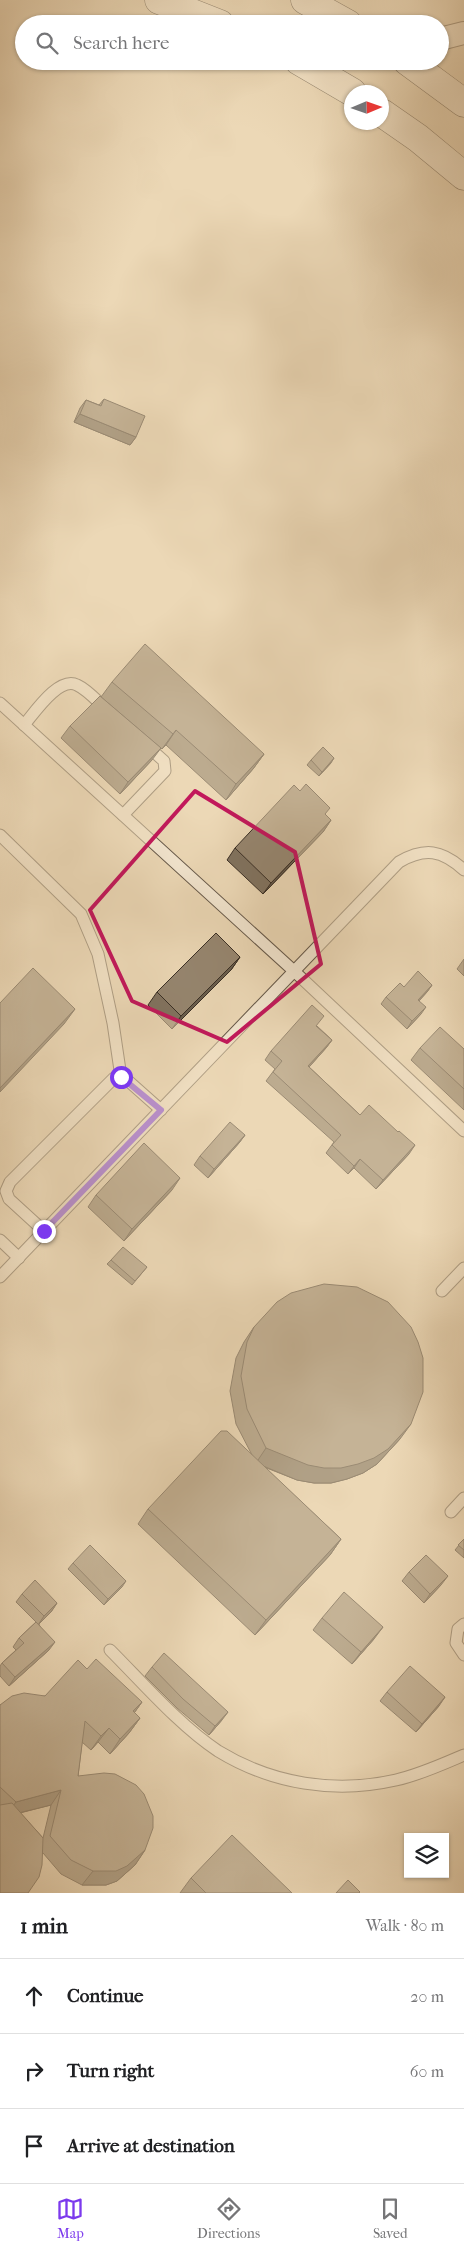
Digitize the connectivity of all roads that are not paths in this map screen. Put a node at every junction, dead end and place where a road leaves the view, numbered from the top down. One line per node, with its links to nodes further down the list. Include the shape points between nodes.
1 (159, 0): 3 (main road)
2 (305, 0): 4 (main road)
3 (197, 15)
4 (332, 15)
5 (464, 32): 6 (street)
6 (449, 37)
7 (314, 70): 9 (main road)
8 (419, 70): 10 (main road)
9 (344, 87)
10 (464, 103)
11 (389, 117): 12 (main road)
12 (464, 176)
13 (0, 703): 15 (lane)
14 (116, 719): 15 (lane, via 79,686 68,683 58,687)
15 (24, 725): 17 (lane)
16 (139, 738): 17 (lane, via 164,762 165,771)
17 (124, 815): 20 (lane)
18 (0, 835): 21 (lane, via 81,914 98,954)
19 (464, 870): 20 (lane, via 444,855 428,852 413,854 399,862)
20 (295, 972): 22 (lane); 23 (lane)
21 (121, 1077): 22 (lane); 24 (lane, via 110,1080 7,1186 10,1199)
22 (161, 1110): 24 (lane)
23 (464, 1132)
24 (44, 1231): 26 (lane)
25 (0, 1240): 26 (lane)
26 (19, 1258): 28 (lane)
27 (464, 1268): 29 (lane)
28 (0, 1277)
29 (442, 1291)
30 (464, 1498): 31 (lane)
31 (451, 1512)
32 (464, 1624): 34 (lane, via 458,1629 456,1643)
33 (110, 1650): 35 (lane, via 188,1727 217,1750 250,1768 286,1780 323,1787 361,1787 398,1780)
34 (464, 1655)
35 (464, 1755)

